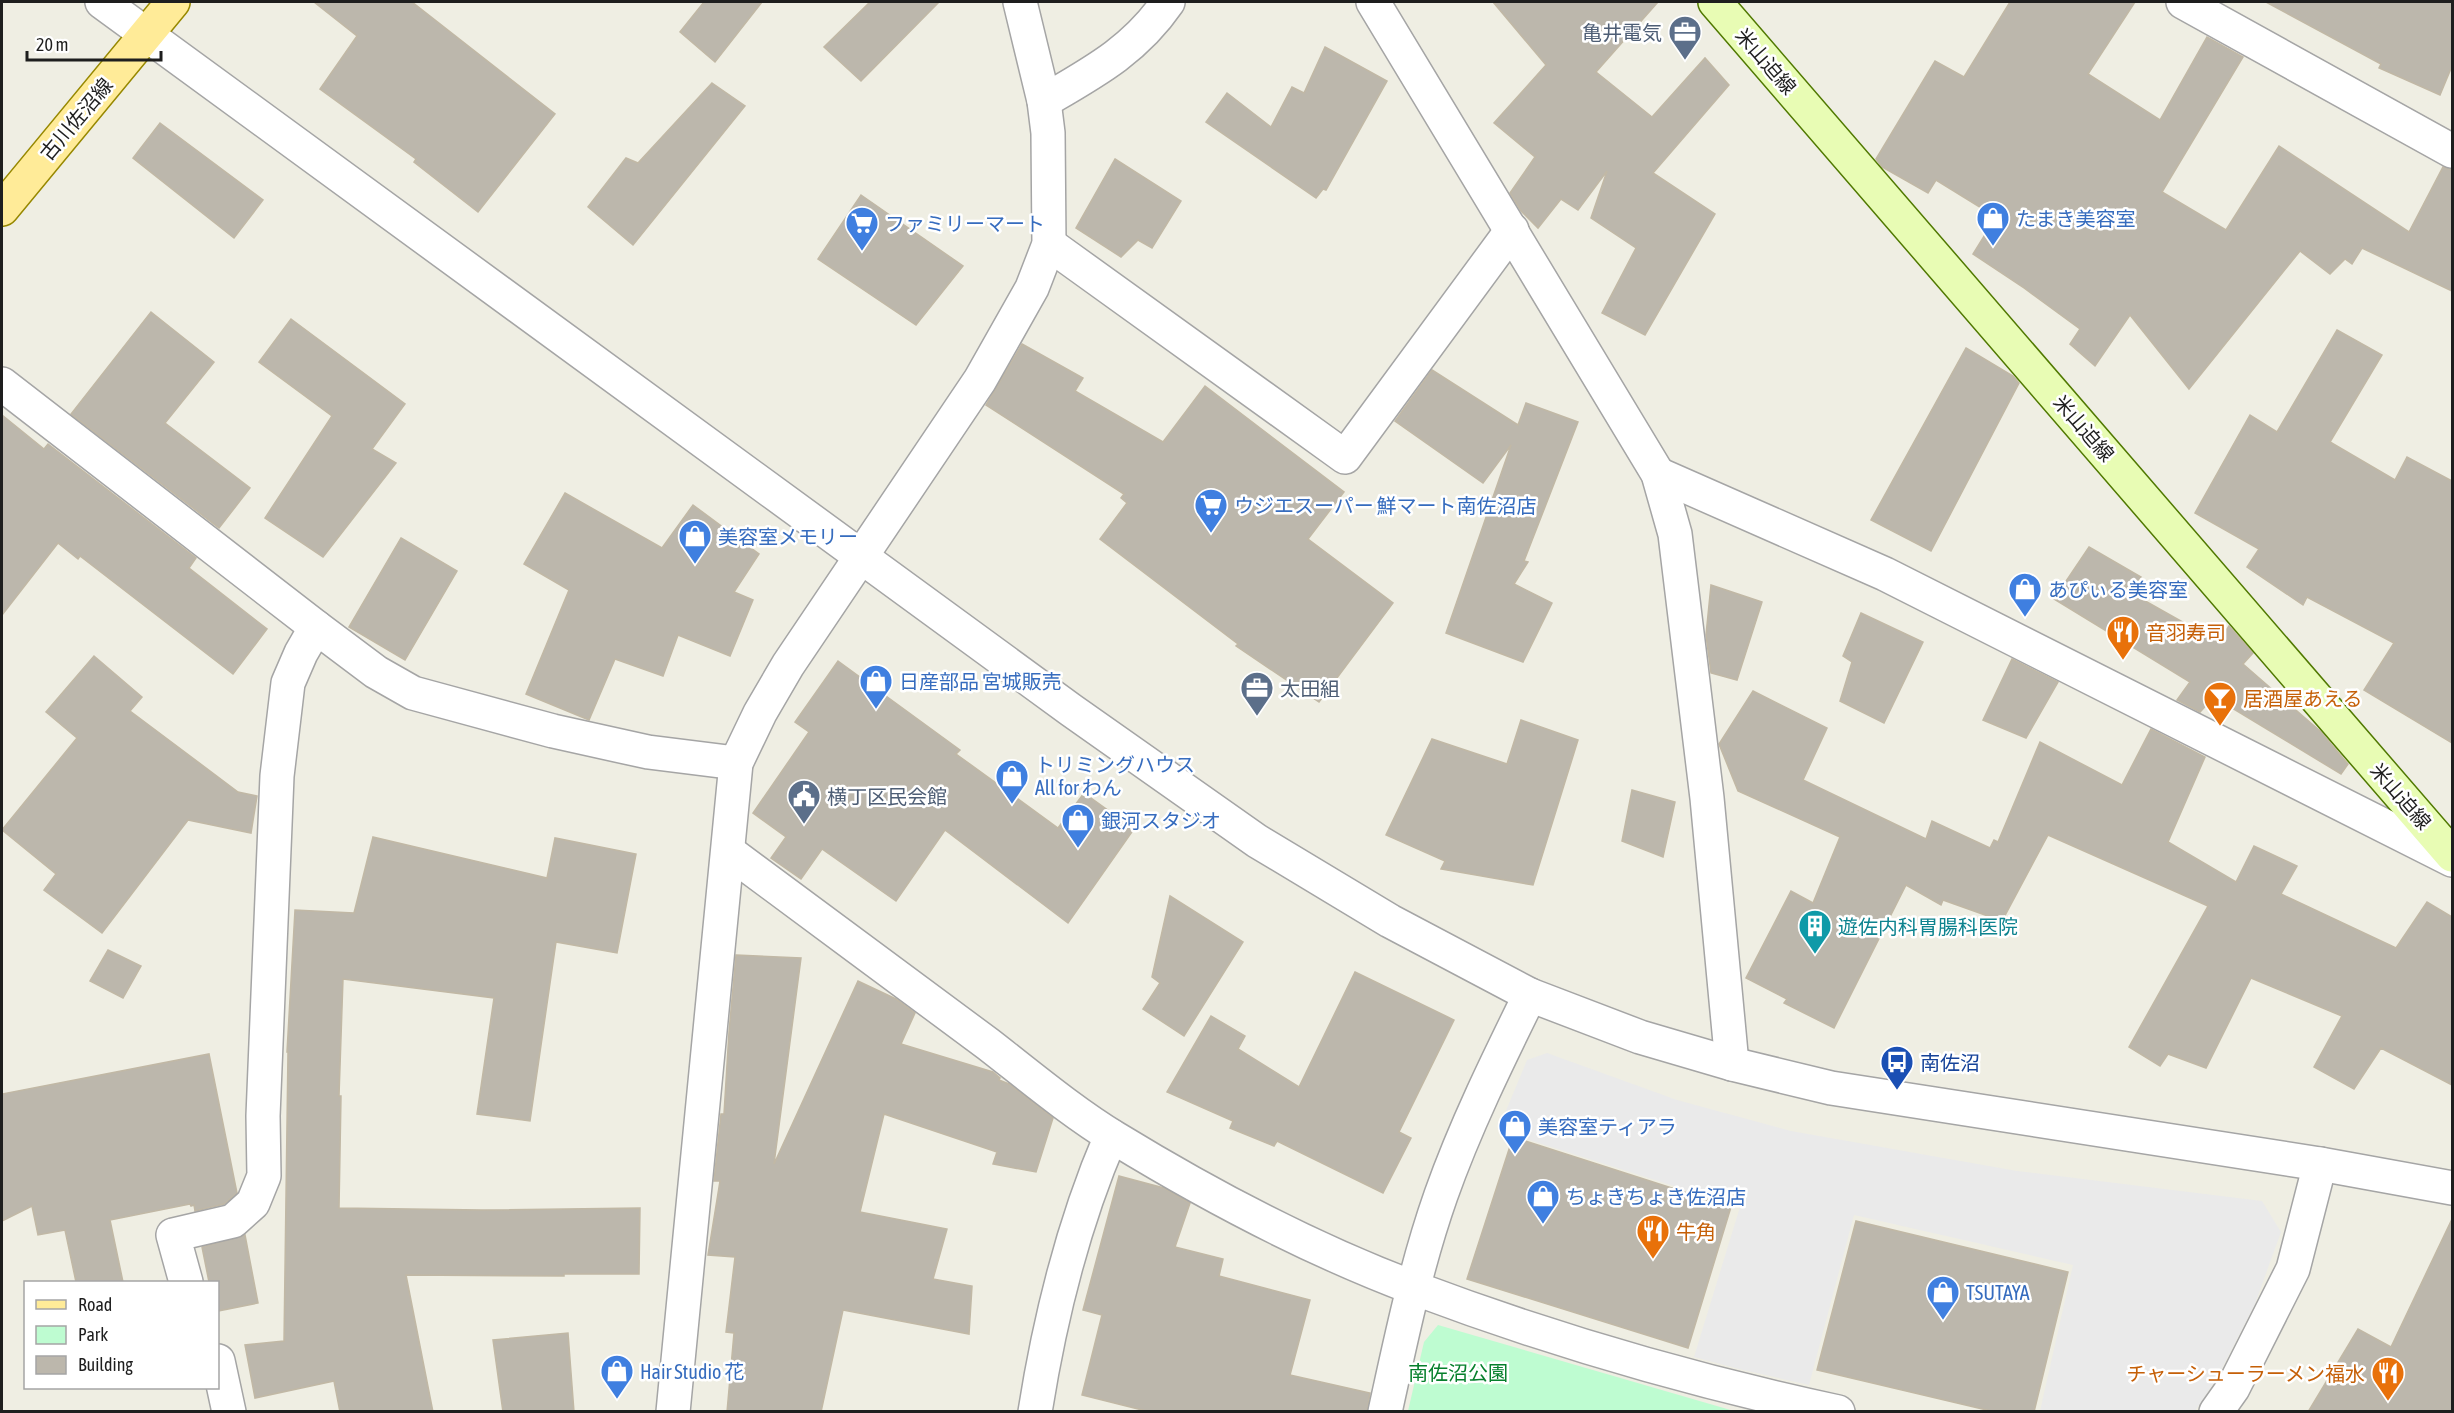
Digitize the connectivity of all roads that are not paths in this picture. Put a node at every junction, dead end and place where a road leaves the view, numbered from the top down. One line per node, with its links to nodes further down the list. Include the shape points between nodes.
1 (102, 2): 8 (street)
2 (173, 2): 8 (main road, 古川佐沼線)
3 (1020, 2): 9 (street)
4 (1168, 2): 9 (street, via 1153,24 1106,66)
5 (1372, 2): 12 (street)
6 (1715, 2): 20 (main road, 米山迫線)
7 (2182, 2): 10 (street)
8 (146, 33): 11 (main road, 古川佐沼線); 16 (street)
9 (1044, 101): 13 (street)
10 (2452, 151)
11 (2, 209)
12 (1512, 230): 13 (street, via 1345,458); 15 (street)
13 (1049, 244): 16 (street, via 1032,288 980,380)
14 (2, 384): 17 (street)
15 (1658, 474): 21 (street, via 1885,574); 23 (street, via 1675,534 1707,798)
16 (861, 555): 18 (street, via 788,665); 22 (street, via 1257,841 1390,921)
17 (316, 627): 18 (street, via 376,672 413,693 648,752); 27 (street, via 288,683 277,776 264,1176 253,1203 233,1221 173,1235)
18 (736, 763): 19 (street)
19 (729, 852): 24 (street); 31 (street)
20 (2452, 855)
21 (2452, 860)
22 (1530, 995): 23 (street, via 1640,1036); 28 (street, via 1441,1194)
23 (1732, 1064): 25 (street, via 1908,1102)
24 (1112, 1136): 28 (street, via 1218,1198); 32 (street, via 1078,1218 1052,1318)
25 (2320, 1164): 26 (street); 35 (street, via 2293,1269 2233,1388)
26 (2452, 1188)
27 (186, 1281)
28 (1412, 1288): 33 (street); 34 (street, via 1651,1366 1744,1392)
29 (219, 1365): 30 (street)
30 (230, 1412)
31 (673, 1412)
32 (1035, 1412)
33 (1385, 1412)
34 (1838, 1412)
35 (2216, 1412)

